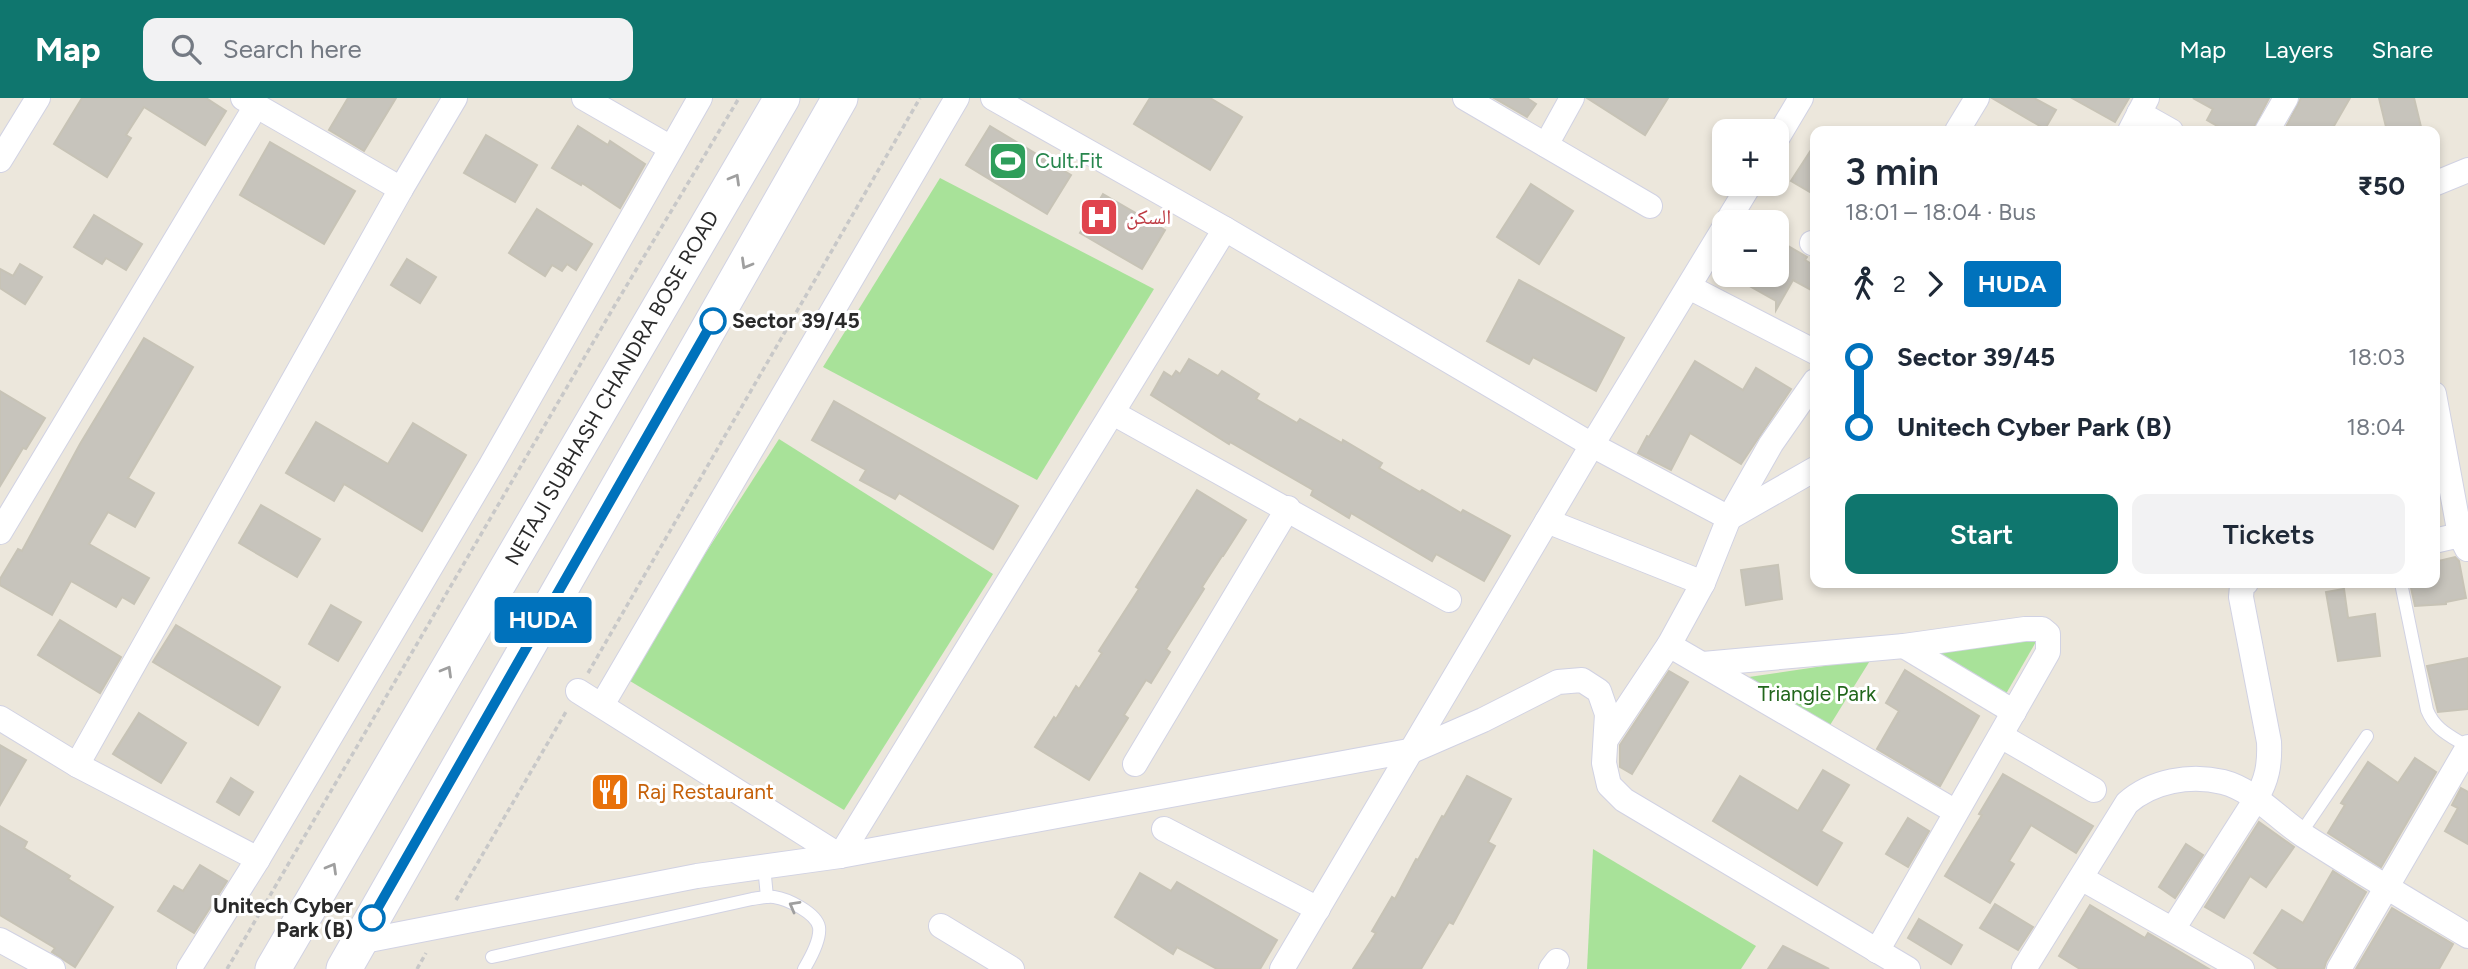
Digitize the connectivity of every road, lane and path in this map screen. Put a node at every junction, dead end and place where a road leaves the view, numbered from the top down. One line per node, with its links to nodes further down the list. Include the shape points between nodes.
1 (38, 98): 24 (street)
2 (455, 98): 27 (street)
3 (584, 98): 23 (street)
4 (700, 98): 23 (street)
5 (739, 98): 84 (path)
6 (782, 98): 85 (main road, NETAJI SUBHASH CHANDRA BOSE ROAD, one-way to 6)
7 (840, 98): 80 (main road, one-way to 80)
8 (920, 98): 51 (path)
9 (957, 98): 52 (street)
10 (993, 98): 29 (street)
11 (1465, 98): 22 (street)
12 (1572, 98): 22 (street)
13 (1801, 98): 18 (street)
14 (1978, 98): 19 (street)
15 (2286, 98): 21 (street)
16 (249, 102): 27 (street); 41 (street)
17 (2139, 114): 20 (street)
18 (1788, 119)
19 (1960, 126)
20 (2162, 126)
21 (2270, 126)
22 (1546, 145): 28 (street)
23 (671, 148): 68 (street, via 491,465)
24 (0, 160)
25 (2468, 170): 26 (street)
26 (2440, 182)
27 (401, 189): 61 (street)
28 (1650, 206)
29 (1225, 229): 34 (street); 36 (street)
30 (1712, 248): 31 (street)
31 (1689, 287): 32 (street); 36 (street)
32 (1810, 349)
33 (1810, 388): 39 (street, via 1771,444)
34 (1113, 413): 38 (street); 67 (street)
35 (2440, 422): 42 (street)
36 (1592, 445): 39 (street); 40 (street)
37 (1810, 472): 39 (street)
38 (1288, 508): 47 (street); 60 (street)
39 (1729, 518): 44 (street)
40 (1547, 521): 44 (street); 59 (street)
41 (0, 532)
42 (2465, 540): 43 (street)
43 (2440, 541)
44 (1703, 583): 48 (street)
45 (2242, 588): 63 (street, via 2269,742 2266,782)
46 (2402, 588): 58 (lane, via 2427,710 2439,729)
47 (1449, 600)
48 (1669, 645): 50 (street); 57 (street)
49 (1904, 646): 50 (street); 53 (street); 53 (street, via 2042,629 2048,634 2048,652)
50 (1703, 664): 64 (street)
51 (578, 691): 52 (street); 74 (path)
52 (602, 705): 67 (street)
53 (2014, 712): 55 (street)
54 (0, 718): 61 (street)
55 (2001, 736): 62 (street); 64 (street)
56 (2367, 736): 66 (lane)
57 (1607, 738): 59 (street, via 1607,714 1600,691 1582,680 1558,682); 78 (street, via 1604,763 1609,785 1624,800)
58 (2468, 747): 71 (street)
59 (1414, 750): 67 (street); 73 (street)
60 (1135, 764)
61 (76, 765): 68 (street)
62 (2094, 790)
63 (2256, 799): 66 (street); 70 (street, via 2224,783 2197,780 2143,790 2127,803); 76 (street)
64 (1956, 812): 78 (street)
65 (1164, 829): 73 (street)
66 (2301, 833): 71 (street)
67 (840, 856): 69 (street)
68 (258, 859): 83 (street)
69 (764, 866): 72 (lane); 74 (street)
70 (2081, 877): 76 (street); 91 (street)
71 (2387, 887): 77 (street); 93 (street)
72 (767, 897): 81 (lane); 87 (lane, one-way to 72, via 820,929 795,905)
73 (1318, 909): 89 (street)
74 (442, 926): 80 (street); 86 (path)
75 (941, 926): 88 (street)
76 (2173, 929): 92 (street)
77 (2468, 936)
78 (1877, 951): 90 (street)
79 (10, 954): 82 (street)
80 (351, 956)
81 (492, 957)
82 (53, 969)
83 (189, 969)
84 (227, 969)
85 (273, 969)
86 (417, 969)
87 (804, 969)
88 (1012, 969)
89 (1282, 969)
90 (1908, 969)
91 (2024, 969)
92 (2242, 969)
93 (2339, 969)

